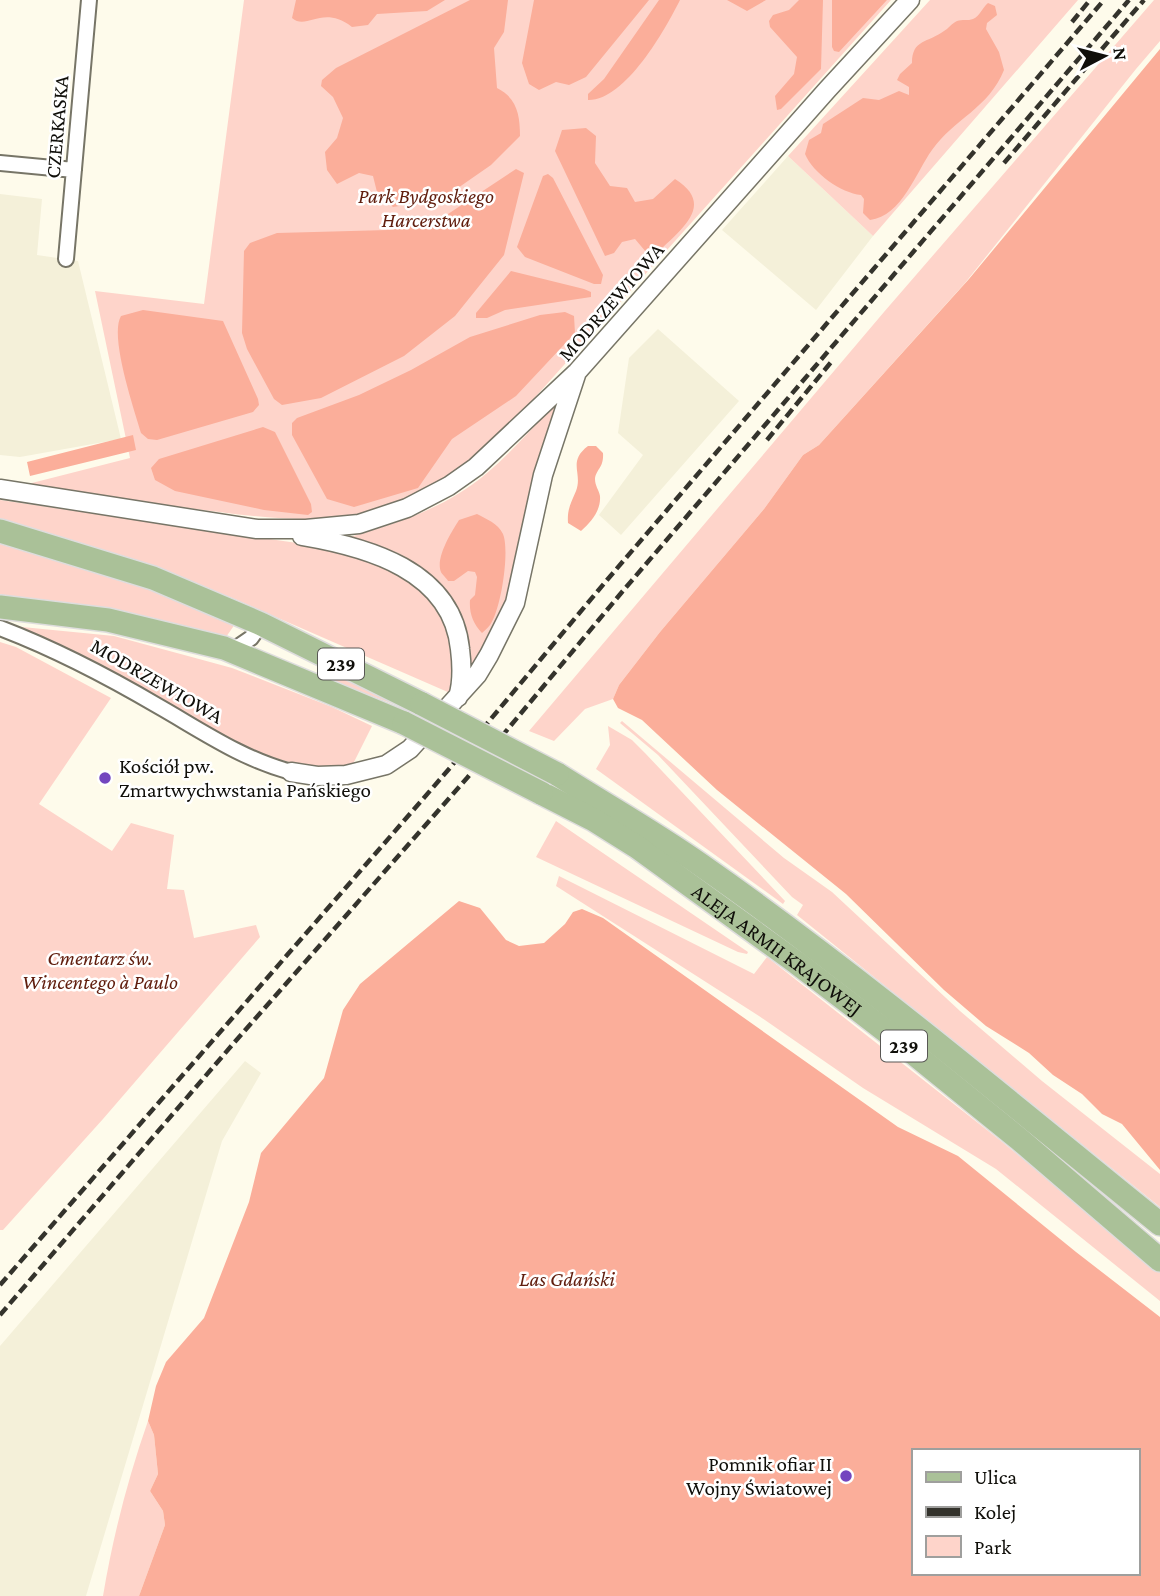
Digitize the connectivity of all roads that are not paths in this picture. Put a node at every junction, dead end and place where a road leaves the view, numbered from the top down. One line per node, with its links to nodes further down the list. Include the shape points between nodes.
1 (89, 0): 4 (street, CZERKASKA)
2 (910, 0): 6 (street, MODRZEWIOWA)
3 (0, 163): 4 (street)
4 (74, 170): 5 (street, CZERKASKA)
5 (66, 259)
6 (577, 372): 8 (street, via 476,467 407,508 359,524); 14 (street, MODRZEWIOWA, via 543,475 515,603 489,655)
7 (0, 489): 8 (street)
8 (257, 529): 14 (street, via 352,546 393,562 427,584 448,611 459,642)
9 (0, 531): 11 (main road, 239, via 153,578)
10 (0, 607): 13 (main road, 239, via 108,620)
11 (261, 624): 13 (street); 16 (main road, ALEJA ARMII KRAJOWEJ / 239, bridge, via 556,775 698,863 902,1014)
12 (0, 628): 15 (street, MODRZEWIOWA, via 83,664 230,749)
13 (232, 651): 17 (main road, ALEJA ARMII KRAJOWEJ / 239, bridge, via 404,723 594,820 637,848 797,963 998,1122)
14 (458, 697): 15 (street, MODRZEWIOWA, via 410,749 386,765 361,773 317,776)
15 (291, 772)
16 (1160, 1224)
17 (1160, 1260)

